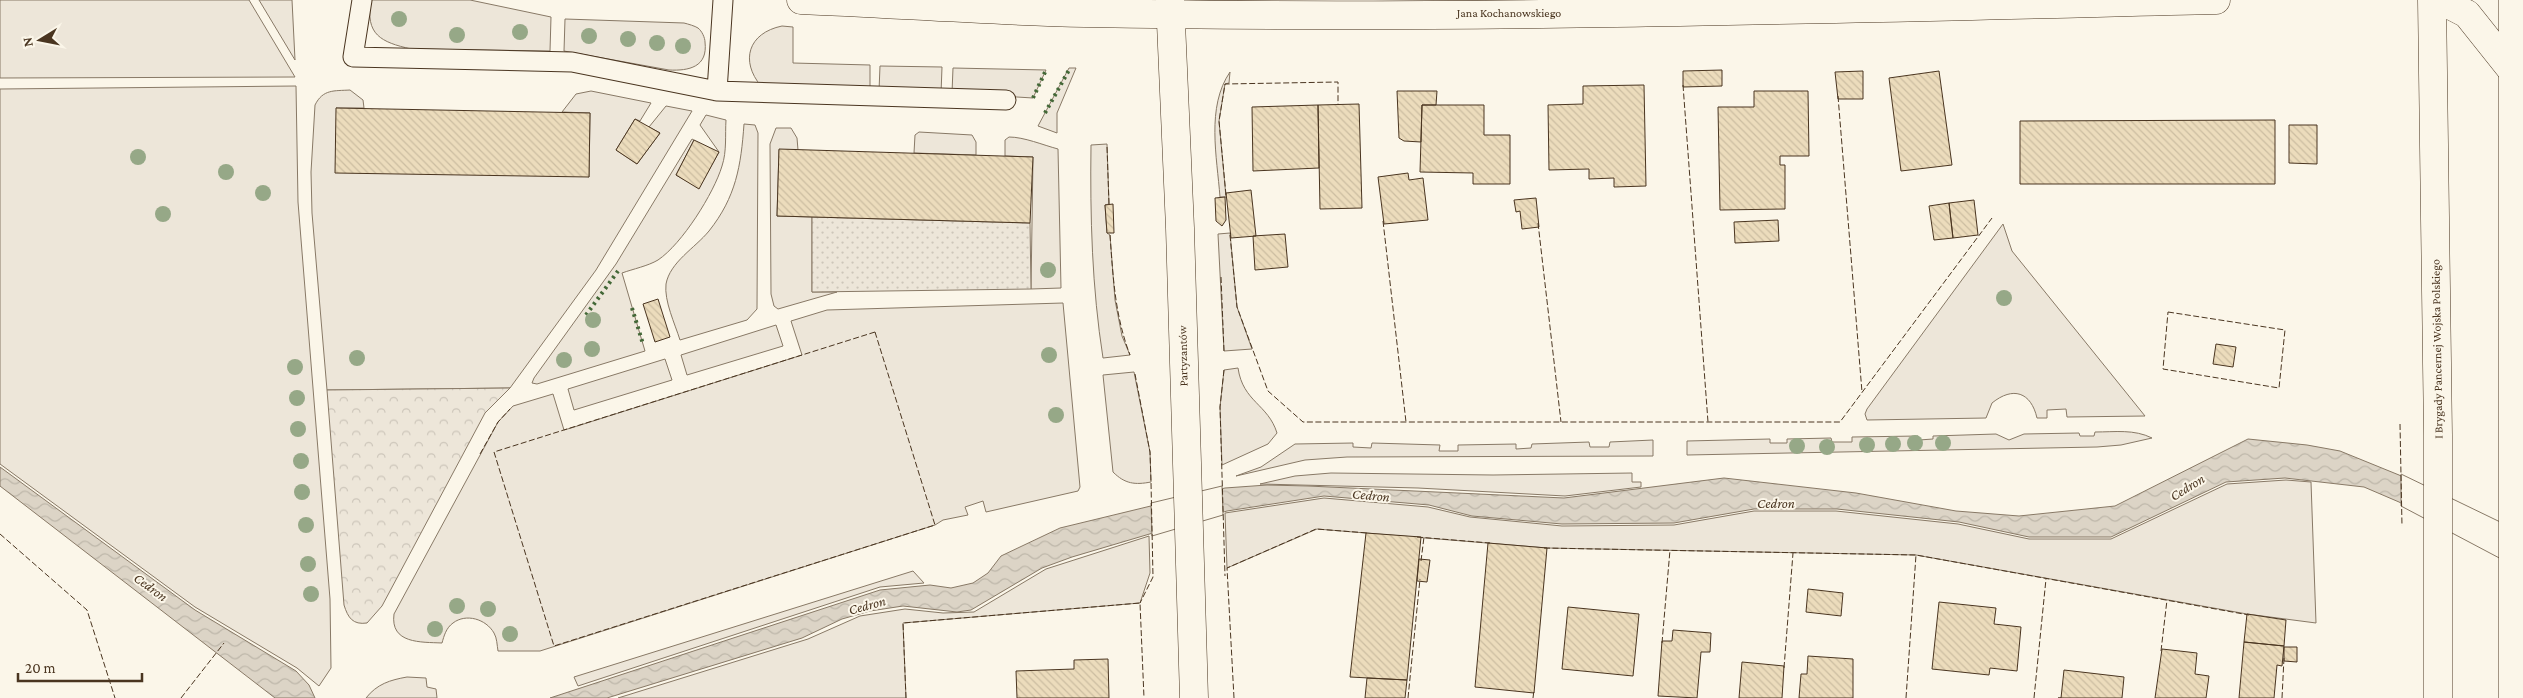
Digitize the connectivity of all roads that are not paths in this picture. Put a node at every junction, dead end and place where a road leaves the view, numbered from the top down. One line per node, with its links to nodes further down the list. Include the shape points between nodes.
1 (362, 0): 12 (lane, via 353,57 572,62)
2 (723, 0): 12 (lane)
3 (801, 0): 9 (street, Jana Kochanowskiego, via 1080,12)
4 (2216, 0): 8 (street, Jana Kochanowskiego)
5 (2432, 0): 15 (street, I Brygady Pancernej Wojska Polskiego)
6 (2440, 0): 11 (street, via 2467,14)
7 (2512, 0): 11 (street)
8 (1713, 6): 10 (street, Jana Kochanowskiego)
9 (1170, 7): 10 (street, Jana Kochanowskiego); 14 (street, Partyzantów)
10 (1322, 7)
11 (2514, 73): 16 (street)
12 (717, 91): 13 (lane)
13 (1006, 100)
14 (1194, 698)
15 (2438, 698)
16 (2513, 698)

